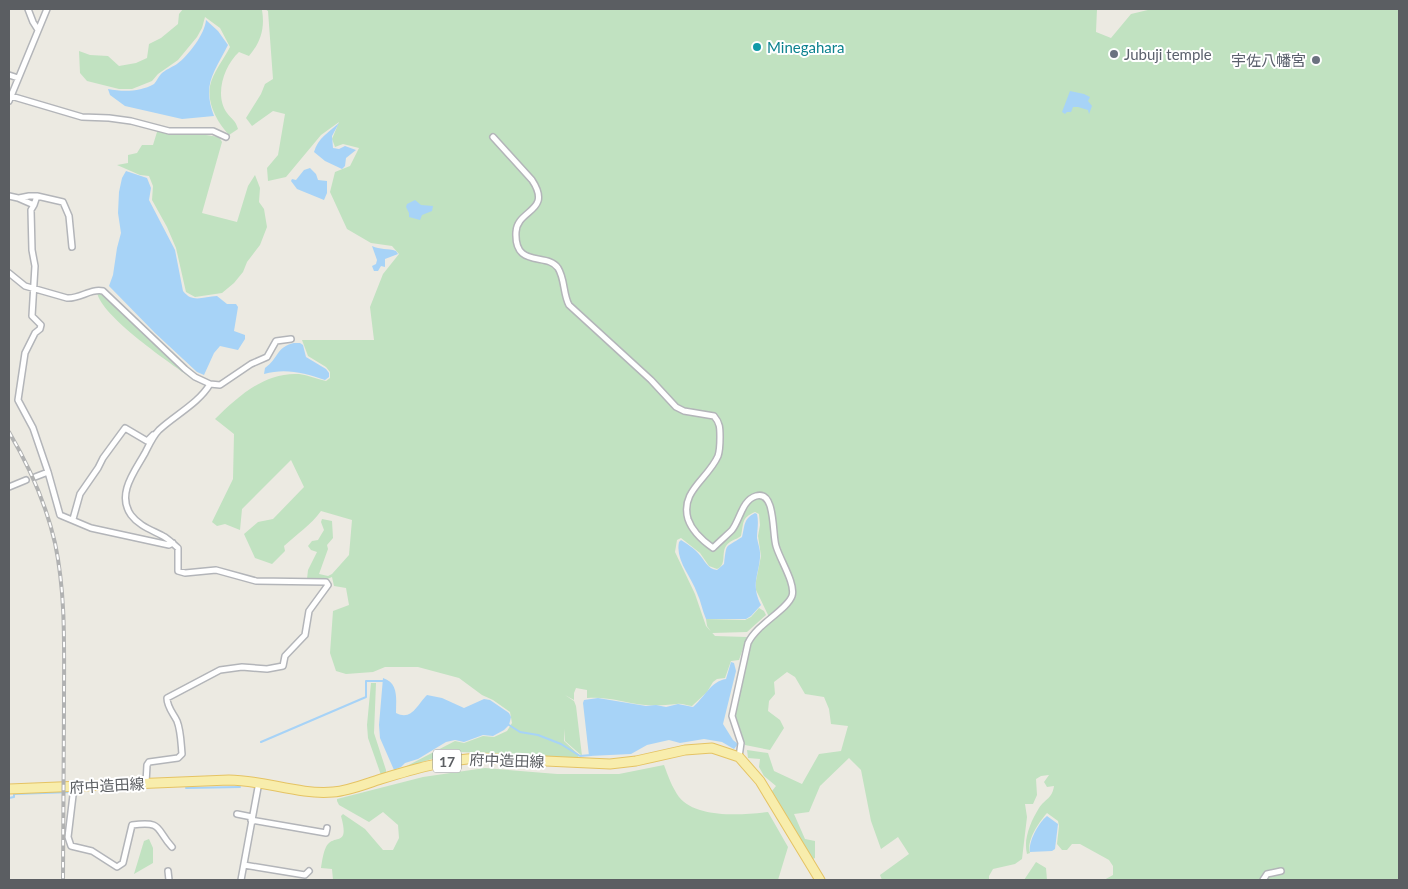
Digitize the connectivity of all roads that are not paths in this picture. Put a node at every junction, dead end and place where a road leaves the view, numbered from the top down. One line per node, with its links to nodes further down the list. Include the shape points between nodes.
1 (28, 9): 3 (street)
2 (47, 9): 3 (street)
3 (38, 30): 5 (street)
4 (9, 75): 5 (street)
5 (18, 78): 6 (street)
6 (10, 99): 7 (street, via 82,117 109,118 169,131 213,131)
7 (226, 137)
8 (492, 137): 25 (street, via 538,188 537,205 518,223 518,247 522,253 556,266 569,305 676,407 684,412 714,416 719,422 717,457 689,496 686,510 690,524 703,542 712,548 733,528 752,497 767,498 770,505 775,544 793,593 790,600 757,629 748,643 732,716 742,743)
9 (9, 196): 11 (street)
10 (37, 196): 11 (street); 12 (street); 13 (street, via 64,202 69,216)
11 (18, 198): 12 (street)
12 (34, 205): 15 (street, via 31,210 35,266)
13 (72, 248)
14 (9, 273): 15 (street, via 25,286)
15 (33, 288): 17 (street, via 73,299 103,291 185,369); 19 (street, via 32,316 41,325 25,353 18,400 33,428)
16 (291, 339): 17 (street, via 276,342 266,357 220,385)
17 (210, 384): 18 (street)
18 (157, 431): 23 (street, via 147,441 125,428 80,494); 24 (street, via 131,474 126,500 132,517)
19 (48, 472): 20 (street); 23 (street, via 60,515)
20 (35, 477)
21 (26, 480): 22 (street)
22 (9, 487)
23 (73, 519): 24 (street, via 91,528 169,545)
24 (173, 543): 27 (street, via 178,548 178,572 216,570 256,581 311,581 328,585 310,611 305,635 285,656 283,666 220,670 167,698 176,720 182,754 178,758 149,762 146,765)
25 (740, 757): 26 (main road, 府中造田線 / 17, via 712,748 610,764 458,759 350,789 327,792); 40 (main road, via 760,781)
26 (259, 782): 27 (main road, 府中造田線 / 17); 31 (street)
27 (146, 783): 28 (main road, 府中造田線 / 17)
28 (74, 787): 29 (main road, 府中造田線 / 17); 33 (street, via 68,837 71,846 92,851 117,867 123,864 132,825 143,823 160,828)
29 (9, 789)
30 (237, 814): 31 (street)
31 (252, 818): 32 (street, via 326,833); 34 (street)
32 (327, 828)
33 (172, 846)
34 (244, 865): 35 (street, via 305,875); 39 (street)
35 (309, 870)
36 (168, 871): 38 (street)
37 (1281, 871): 41 (street, via 1266,874)
38 (169, 880)
39 (242, 880)
40 (820, 880)
41 (1263, 880)

